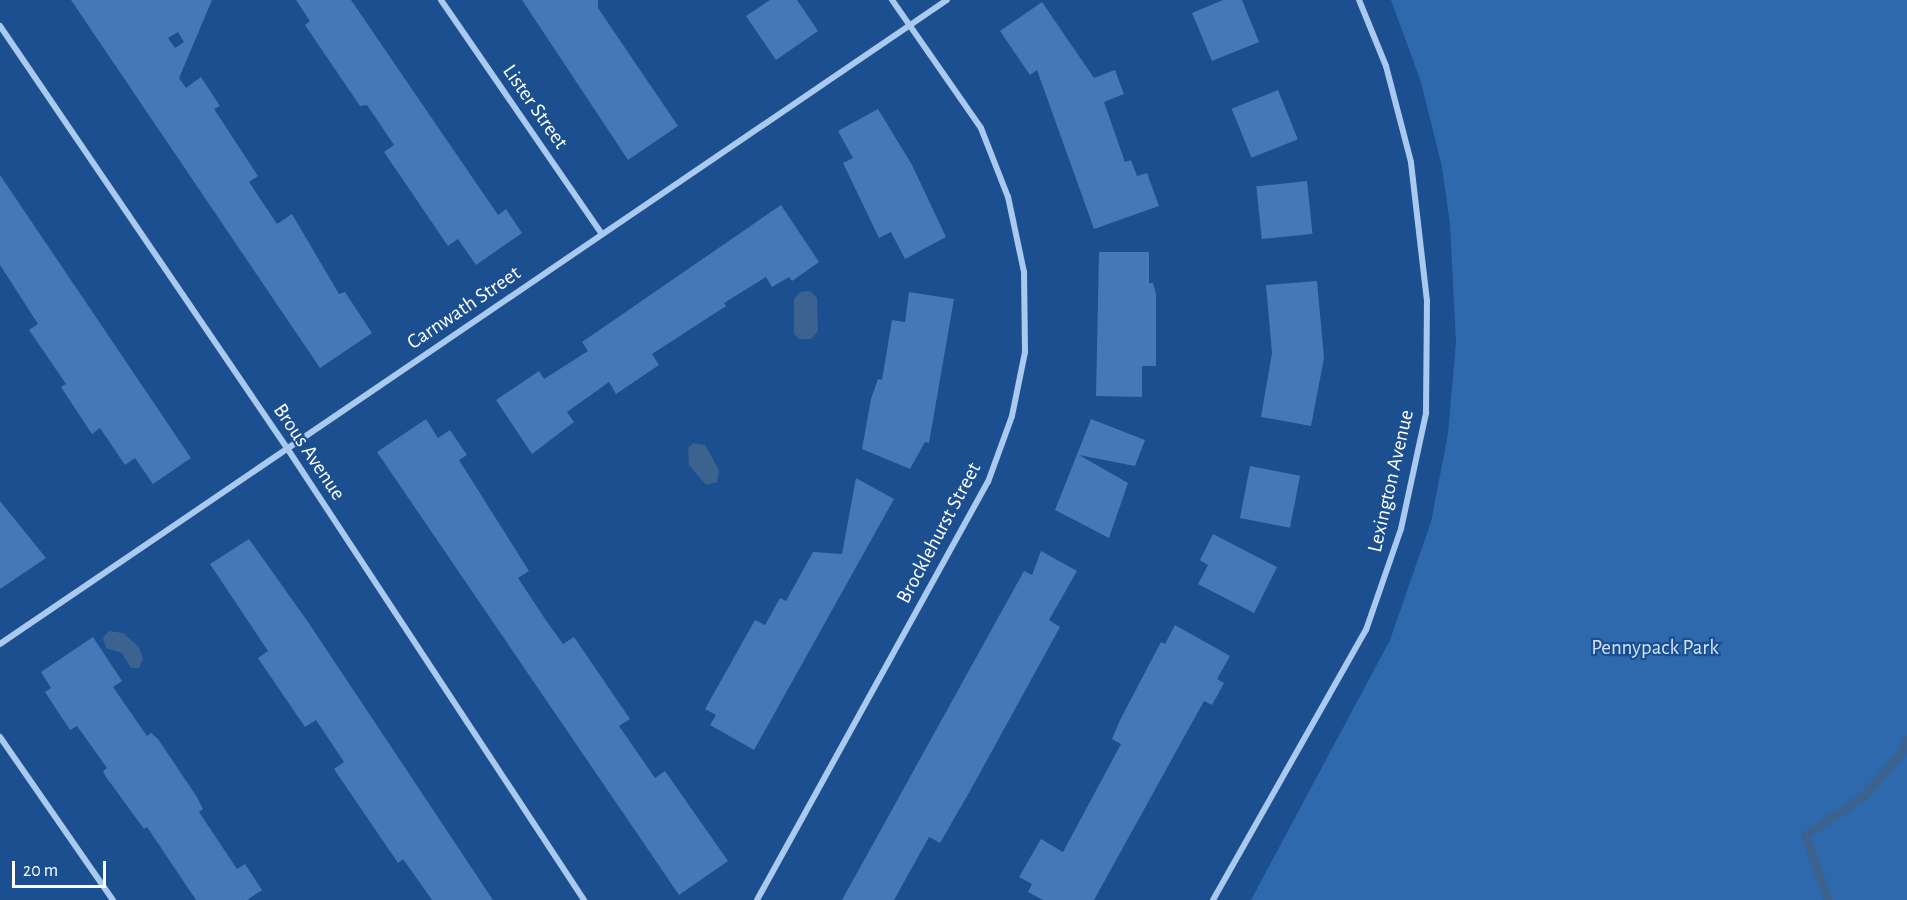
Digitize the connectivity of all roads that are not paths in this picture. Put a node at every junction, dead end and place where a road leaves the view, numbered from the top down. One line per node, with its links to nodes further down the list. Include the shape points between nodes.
1 (441, 0): 7 (street, Lister Street)
2 (892, 0): 5 (street, Brocklehurst Street)
3 (947, 0): 5 (street, Carnwath Street)
4 (1359, 0): 14 (street, Lexington Avenue, via 1386,66 1411,162 1427,301 1426,413 1401,529 1366,630)
5 (910, 25): 7 (street, Carnwath Street); 13 (street, Brocklehurst Street, via 981,128 1008,197 1024,272 1025,352 1012,416 988,482)
6 (0, 26): 8 (street, Brous Avenue)
7 (602, 234): 8 (street, Carnwath Street)
8 (287, 448): 9 (street, Carnwath Street); 12 (street, Brous Avenue)
9 (0, 644)
10 (0, 737): 11 (street)
11 (113, 900)
12 (584, 900)
13 (757, 900)
14 (1213, 900)

